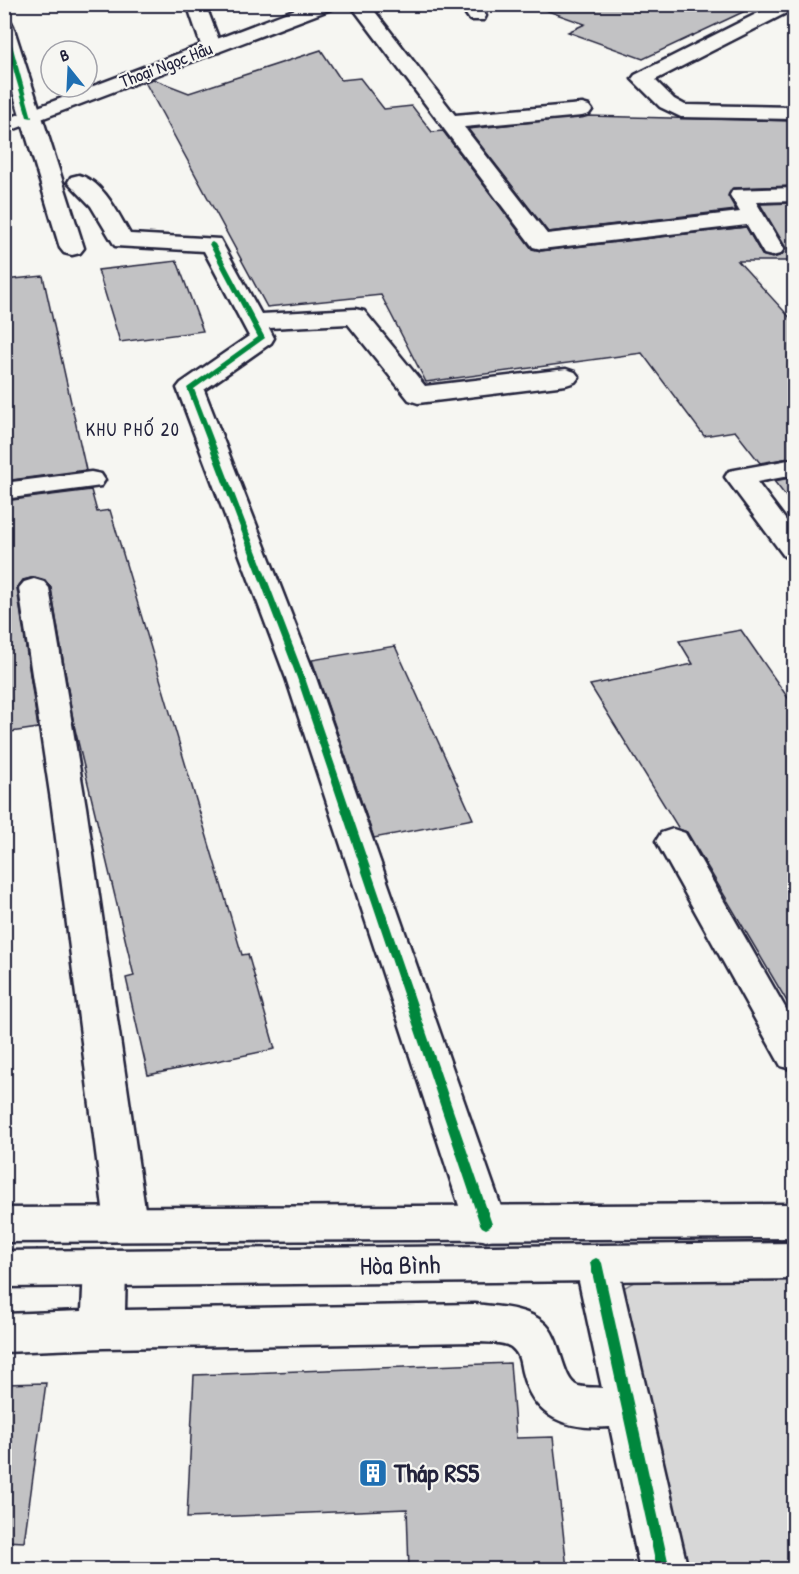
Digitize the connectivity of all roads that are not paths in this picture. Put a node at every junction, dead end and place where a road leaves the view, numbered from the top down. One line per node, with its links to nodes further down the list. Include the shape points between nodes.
1 (196, 4): 6 (street)
2 (327, 4): 6 (street, Thoại Ngọc Hầu)
3 (358, 4): 10 (street)
4 (791, 4): 8 (street, via 642,79 681,111)
5 (4, 26): 9 (street)
6 (212, 48): 9 (street, Thoại Ngọc Hầu)
7 (582, 110): 10 (street)
8 (795, 113)
9 (30, 117): 11 (street, Thoại Ngọc Hầu); 15 (street)
10 (450, 122): 14 (street, via 541,242)
11 (4, 127)
12 (79, 182): 17 (street, via 100,202 123,242 212,244)
13 (795, 195): 14 (street, via 741,195)
14 (755, 217): 16 (street)
15 (72, 248)
16 (772, 249)
17 (254, 322): 18 (street, via 355,316 418,395); 28 (street, via 262,338 190,388 301,678)
18 (566, 377)
19 (795, 467): 22 (street, via 739,477)
20 (91, 480): 21 (street)
21 (4, 491)
22 (795, 550)
23 (34, 588): 27 (street, via 69,807)
24 (673, 841): 25 (street)
25 (795, 1056)
26 (795, 1221): 28 (street, Hòa Bình)
27 (126, 1223): 28 (street, Hòa Bình); 29 (street, Hòa Bình)
28 (486, 1224)
29 (4, 1225)
30 (795, 1261): 31 (street, Hòa Bình)
31 (596, 1263): 32 (street, Hòa Bình); 36 (street)
32 (105, 1268): 33 (street, Hòa Bình); 34 (street)
33 (4, 1269)
34 (102, 1329): 35 (street); 36 (street, via 475,1323 505,1326 528,1335 540,1351 544,1379 558,1399 584,1408)
35 (4, 1333)
36 (628, 1406): 37 (street)
37 (664, 1569)

